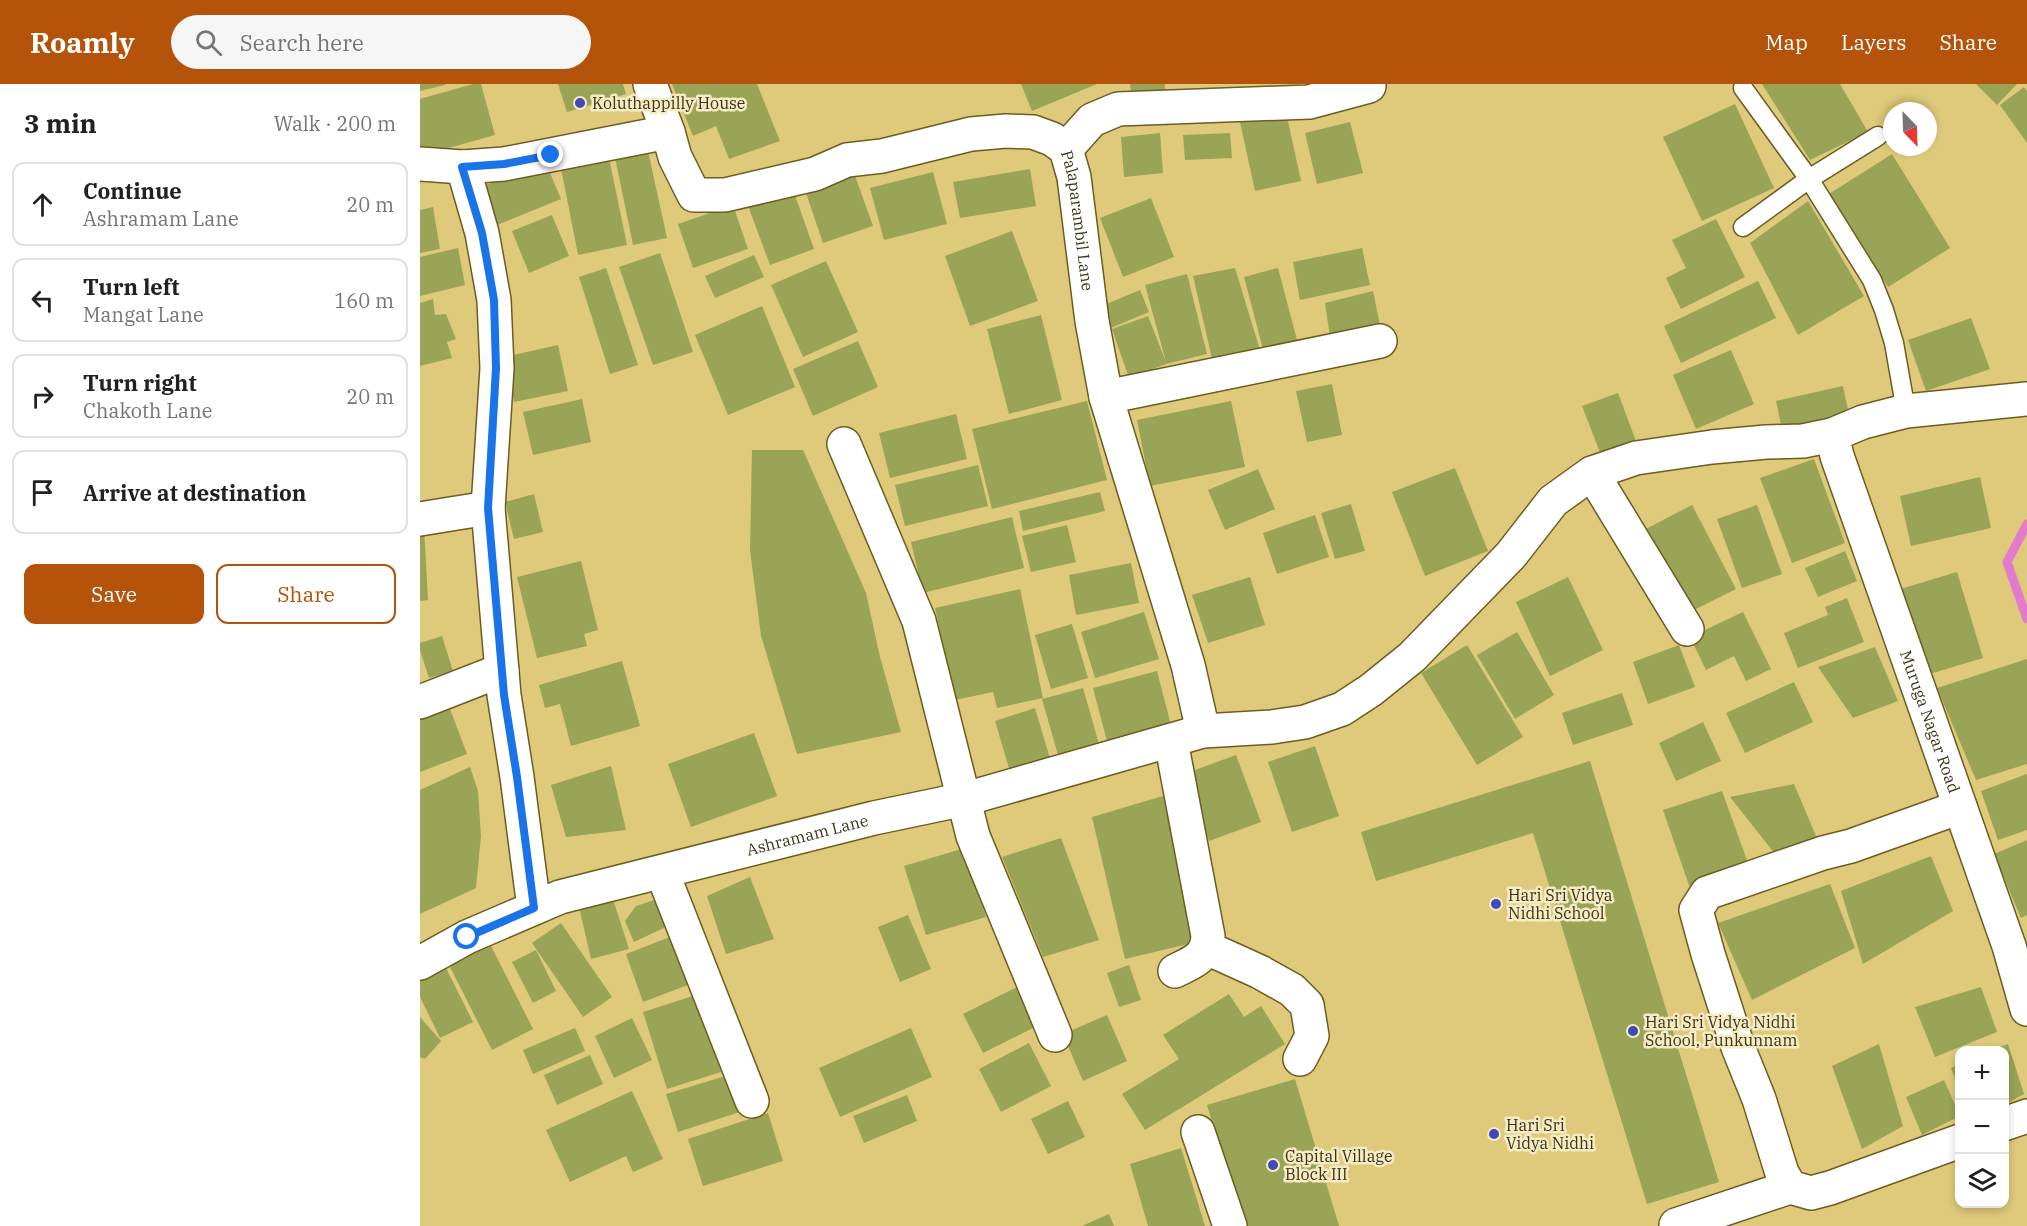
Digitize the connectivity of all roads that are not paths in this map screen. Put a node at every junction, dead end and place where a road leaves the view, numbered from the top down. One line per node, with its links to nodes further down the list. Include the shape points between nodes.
1 (650, 84): 4 (street)
2 (1369, 86): 6 (street, via 1309,102 1118,109 1092,120)
3 (1743, 87): 9 (lane)
4 (668, 132): 6 (street, Palaparambil Lane, via 675,157 694,195 725,195 815,174 847,160 882,156 971,134 1033,132); 8 (street, via 504,164)
5 (1878, 136): 9 (lane)
6 (1066, 149): 12 (street, Palaparambil Lane, via 1074,177)
7 (420, 164): 8 (street)
8 (462, 167): 18 (street, via 482,233 494,300 496,368)
9 (1809, 179): 10 (lane); 14 (lane, via 1872,280 1894,343)
10 (1743, 227)
11 (1380, 340): 12 (street)
12 (1106, 397): 23 (street, Palaparambil Lane, via 1188,665)
13 (2027, 399): 14 (street, Ashramam Lane)
14 (1906, 411): 15 (street, Ashramam Lane)
15 (1832, 435): 17 (street, Ashramam Lane, via 1636,458); 26 (street, Muruga Nagar Road)
16 (844, 444): 25 (street, via 919,621)
17 (1592, 473): 20 (street); 23 (street, Ashramam Lane, via 1553,501 1511,555 1412,657 1371,690 1342,709 1305,722)
18 (488, 508): 19 (street); 21 (street)
19 (420, 519)
20 (1687, 628)
21 (502, 670): 22 (street); 28 (street)
22 (420, 702)
23 (1203, 731): 24 (street, Ashramam Lane)
24 (1171, 741): 25 (street, Ashramam Lane); 29 (street)
25 (965, 798): 27 (street, Ashramam Lane); 33 (street, via 973,836)
26 (1960, 807): 32 (street, Muruga Nagar Road); 40 (street, via 1707,893 1696,910 1738,1047)
27 (662, 872): 28 (street, Ashramam Lane, via 560,897); 35 (street)
28 (534, 908): 30 (street, Ashramam Lane)
29 (1207, 948): 31 (street, via 1197,959); 34 (street, via 1292,990 1307,1005 1312,1036)
30 (420, 963)
31 (1175, 971)
32 (2027, 1009)
33 (1055, 1035)
34 (1300, 1059)
35 (752, 1101)
36 (2027, 1116): 37 (street)
37 (2009, 1122)
38 (1198, 1132): 41 (street)
39 (1955, 1141): 40 (street, via 1830,1188 1811,1193)
40 (1790, 1187): 42 (street)
41 (1230, 1226)
42 (1676, 1226)

